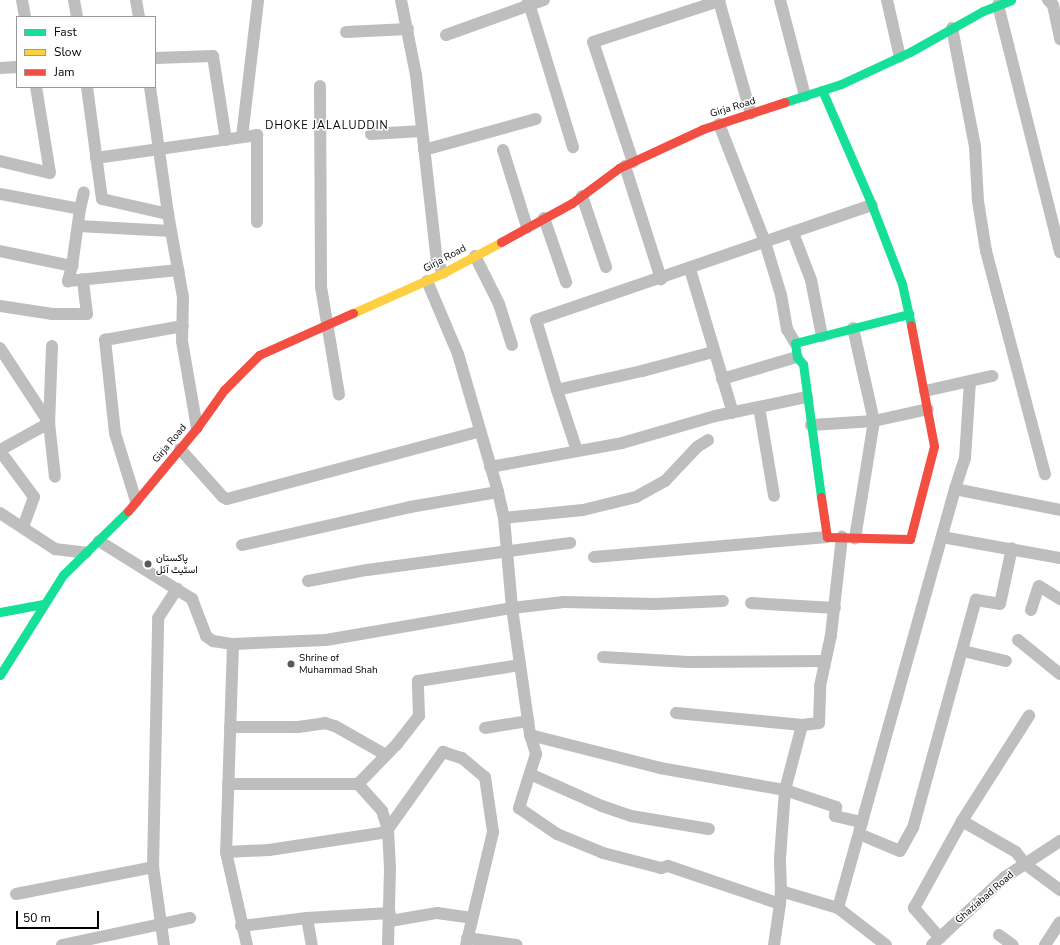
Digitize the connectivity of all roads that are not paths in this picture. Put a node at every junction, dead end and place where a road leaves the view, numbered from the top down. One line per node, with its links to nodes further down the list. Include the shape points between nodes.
1 (22, 0): 13 (street)
2 (74, 0): 14 (street)
3 (136, 0): 15 (street)
4 (258, 0): 36 (street)
5 (401, 0): 17 (street)
6 (544, 0): 11 (street)
7 (780, 0): 30 (street)
8 (886, 0): 21 (street)
9 (1011, 0): 12 (main road, Girja Road)
10 (1048, 0): 20 (street, via 1053,5)
11 (529, 2): 19 (street); 38 (street)
12 (998, 5): 16 (main road, Girja Road); 59 (street)
13 (25, 16)
14 (77, 16)
15 (139, 16)
16 (952, 28): 21 (main road, Girja Road); 102 (street, via 975,146 978,202 986,252)
17 (408, 29): 18 (street); 34 (street)
18 (346, 32)
19 (446, 35)
20 (1060, 39)
21 (900, 57): 29 (main road, Girja Road)
22 (156, 58): 37 (street, via 212,56)
23 (16, 67): 24 (street)
24 (0, 68)
25 (320, 86): 72 (street, via 320,287)
26 (36, 88): 43 (street, via 50,174)
27 (87, 88): 42 (street)
28 (150, 88): 39 (street)
29 (822, 90): 30 (main road, Girja Road); 48 (main road)
30 (805, 96): 31 (main road, Girja Road)
31 (751, 114): 33 (main road, Girja Road); 44 (street, via 719,1 593,42)
32 (536, 119): 40 (street)
33 (719, 124): 44 (main road, Girja Road); 57 (street)
34 (422, 131): 35 (street); 40 (street)
35 (370, 134)
36 (242, 137): 37 (street); 52 (street, via 257,135)
37 (226, 140): 39 (street)
38 (573, 147)
39 (159, 149): 42 (street); 50 (street)
40 (424, 150): 65 (street, via 437,261)
41 (503, 150): 54 (street)
42 (96, 158): 50 (street, via 102,199)
43 (0, 161)
44 (629, 164): 47 (main road, Girja Road); 67 (street)
45 (84, 192): 49 (street)
46 (0, 194): 49 (street)
47 (582, 196): 51 (main road, Girja Road); 62 (street)
48 (872, 205): 56 (street); 71 (main road, via 902,284)
49 (80, 209): 53 (street)
50 (168, 214): 55 (street)
51 (544, 218): 54 (main road, Girja Road); 69 (street)
52 (257, 222)
53 (78, 226): 55 (street); 61 (street)
54 (527, 228): 60 (main road, Girja Road)
55 (171, 231): 64 (street)
56 (793, 233): 57 (street); 75 (street, via 811,280)
57 (765, 242): 63 (street); 76 (street, via 781,295 787,329)
58 (0, 251): 61 (street)
59 (1060, 252)
60 (475, 256): 65 (main road, Girja Road); 78 (street, via 499,304)
61 (72, 266): 66 (street, via 68,281)
62 (606, 268)
63 (690, 269): 67 (street); 80 (street)
64 (178, 270): 66 (street); 73 (street, via 184,297)
65 (443, 273): 68 (main road, Girja Road)
66 (83, 279): 70 (street, via 88,314 52,314)
67 (661, 279): 85 (street, via 536,320)
68 (427, 281): 72 (main road, Girja Road); 96 (street, via 458,354)
69 (566, 282)
70 (0, 306)
71 (909, 314): 74 (main road); 86 (main road)
72 (328, 325): 87 (street); 95 (main road, Girja Road, via 301,334 259,355 224,390)
73 (183, 326): 95 (street, via 189,386); 107 (street, via 105,340 115,433)
74 (854, 328): 75 (main road); 92 (street)
75 (822, 336): 76 (main road)
76 (794, 344): 81 (main road)
77 (52, 346): 93 (street)
78 (512, 346)
79 (0, 348): 93 (street)
80 (713, 352): 83 (street); 85 (street, via 642,372)
81 (797, 357): 83 (street); 88 (main road, via 803,364)
82 (992, 376): 84 (street)
83 (722, 379): 91 (street)
84 (970, 381): 86 (street); 104 (street, via 965,458)
85 (557, 390): 100 (street)
86 (925, 391): 90 (main road)
87 (339, 394)
88 (808, 397): 89 (street); 94 (main road)
89 (759, 407): 91 (street); 106 (street)
90 (928, 409): 92 (street); 115 (main road, via 934,446 910,539)
91 (733, 413): 100 (street, via 622,443)
92 (874, 421): 94 (street); 115 (street)
93 (49, 423): 99 (street); 103 (street)
94 (812, 425): 112 (main road)
95 (197, 428): 98 (main road, Girja Road)
96 (480, 431): 98 (street, via 228,499 222,497); 101 (street)
97 (708, 440): 110 (street, via 696,447 665,481 636,497 583,510)
98 (180, 449): 107 (main road, Girja Road)
99 (0, 450): 111 (street, via 34,497)
100 (577, 451): 101 (street)
101 (490, 467): 105 (street)
102 (1044, 474)
103 (55, 477)
104 (955, 489): 108 (street); 114 (street)
105 (498, 492): 110 (street); 118 (street, via 410,507)
106 (774, 496)
107 (136, 501): 116 (main road, Girja Road)
108 (1060, 510)
109 (0, 513): 111 (street)
110 (504, 518): 120 (street)
111 (23, 527): 121 (street, via 55,549)
112 (827, 537): 113 (main road); 122 (street)
113 (842, 537): 115 (main road); 131 (street)
114 (942, 537): 119 (street); 156 (street)
115 (856, 538)
116 (99, 541): 121 (main road, Girja Road); 125 (street)
117 (570, 543): 120 (street)
118 (242, 545)
119 (1012, 548): 123 (street); 136 (street, via 1000,604 976,600)
120 (508, 550): 124 (street); 130 (street)
121 (86, 553): 129 (main road, Girja Road, via 63,575)
122 (594, 557)
123 (1060, 558)
124 (308, 581)
125 (177, 589): 135 (street, via 192,599 206,636 213,641); 162 (street, via 158,618)
126 (1060, 599): 132 (street, via 1039,586)
127 (723, 601): 130 (street, via 656,604 564,602)
128 (750, 602): 131 (street)
129 (43, 604): 133 (main road); 142 (main road, Girja Road, via 26,637)
130 (512, 608): 135 (street, via 326,640); 140 (street)
131 (835, 608): 138 (street)
132 (1031, 610)
133 (0, 612)
134 (1018, 640): 141 (street)
135 (233, 644): 147 (street)
136 (963, 651): 139 (street); 156 (street, via 914,828 900,851)
137 (602, 657): 138 (street, via 688,662)
138 (824, 661): 146 (street, via 819,723)
139 (1006, 661)
140 (520, 665): 145 (street); 150 (street, via 418,681 419,716)
141 (1060, 674)
142 (0, 675)
143 (676, 713): 146 (street)
144 (1029, 716): 155 (street)
145 (528, 721): 148 (street); 149 (street)
146 (802, 725): 154 (street)
147 (230, 727): 150 (street, via 298,727 325,723); 152 (street)
148 (485, 728)
149 (530, 734): 151 (street, via 536,754); 154 (street, via 660,768)
150 (386, 755): 153 (street)
151 (530, 774): 157 (street, via 631,816); 165 (street, via 519,808 557,834 602,853 662,868 668,866)
152 (228, 784): 153 (street); 160 (street)
153 (358, 784): 158 (street, via 382,811)
154 (785, 790): 156 (street, via 836,807 835,816); 165 (street)
155 (962, 821): 161 (street, via 1016,852); 176 (street, via 914,908)
156 (861, 828): 166 (street)
157 (708, 829)
158 (388, 830): 160 (street, via 270,850); 167 (street); 170 (street, via 443,752 462,758 485,777 493,832)
159 (1060, 841): 161 (street, Ghaziabad Road)
160 (226, 852): 173 (street)
161 (1025, 864): 163 (street); 176 (street, Ghaziabad Road, via 1005,877)
162 (153, 866): 164 (street); 172 (street)
163 (1060, 890)
164 (16, 894)
165 (780, 898): 166 (street); 183 (street)
166 (838, 908): 184 (street)
167 (390, 917): 169 (street); 170 (street, via 437,913); 181 (street)
168 (190, 918): 172 (street)
169 (307, 918): 173 (street); 180 (street)
170 (472, 918): 175 (street)
171 (1060, 922): 186 (street)
172 (161, 924): 177 (street); 178 (street)
173 (241, 926): 179 (street)
174 (999, 935): 185 (street)
175 (467, 941): 182 (street)
176 (936, 941)
177 (62, 945)
178 (164, 945)
179 (246, 945)
180 (312, 945)
181 (388, 945)
182 (517, 945)
183 (774, 945)
184 (886, 945)
185 (1013, 945)
186 (1045, 945)

